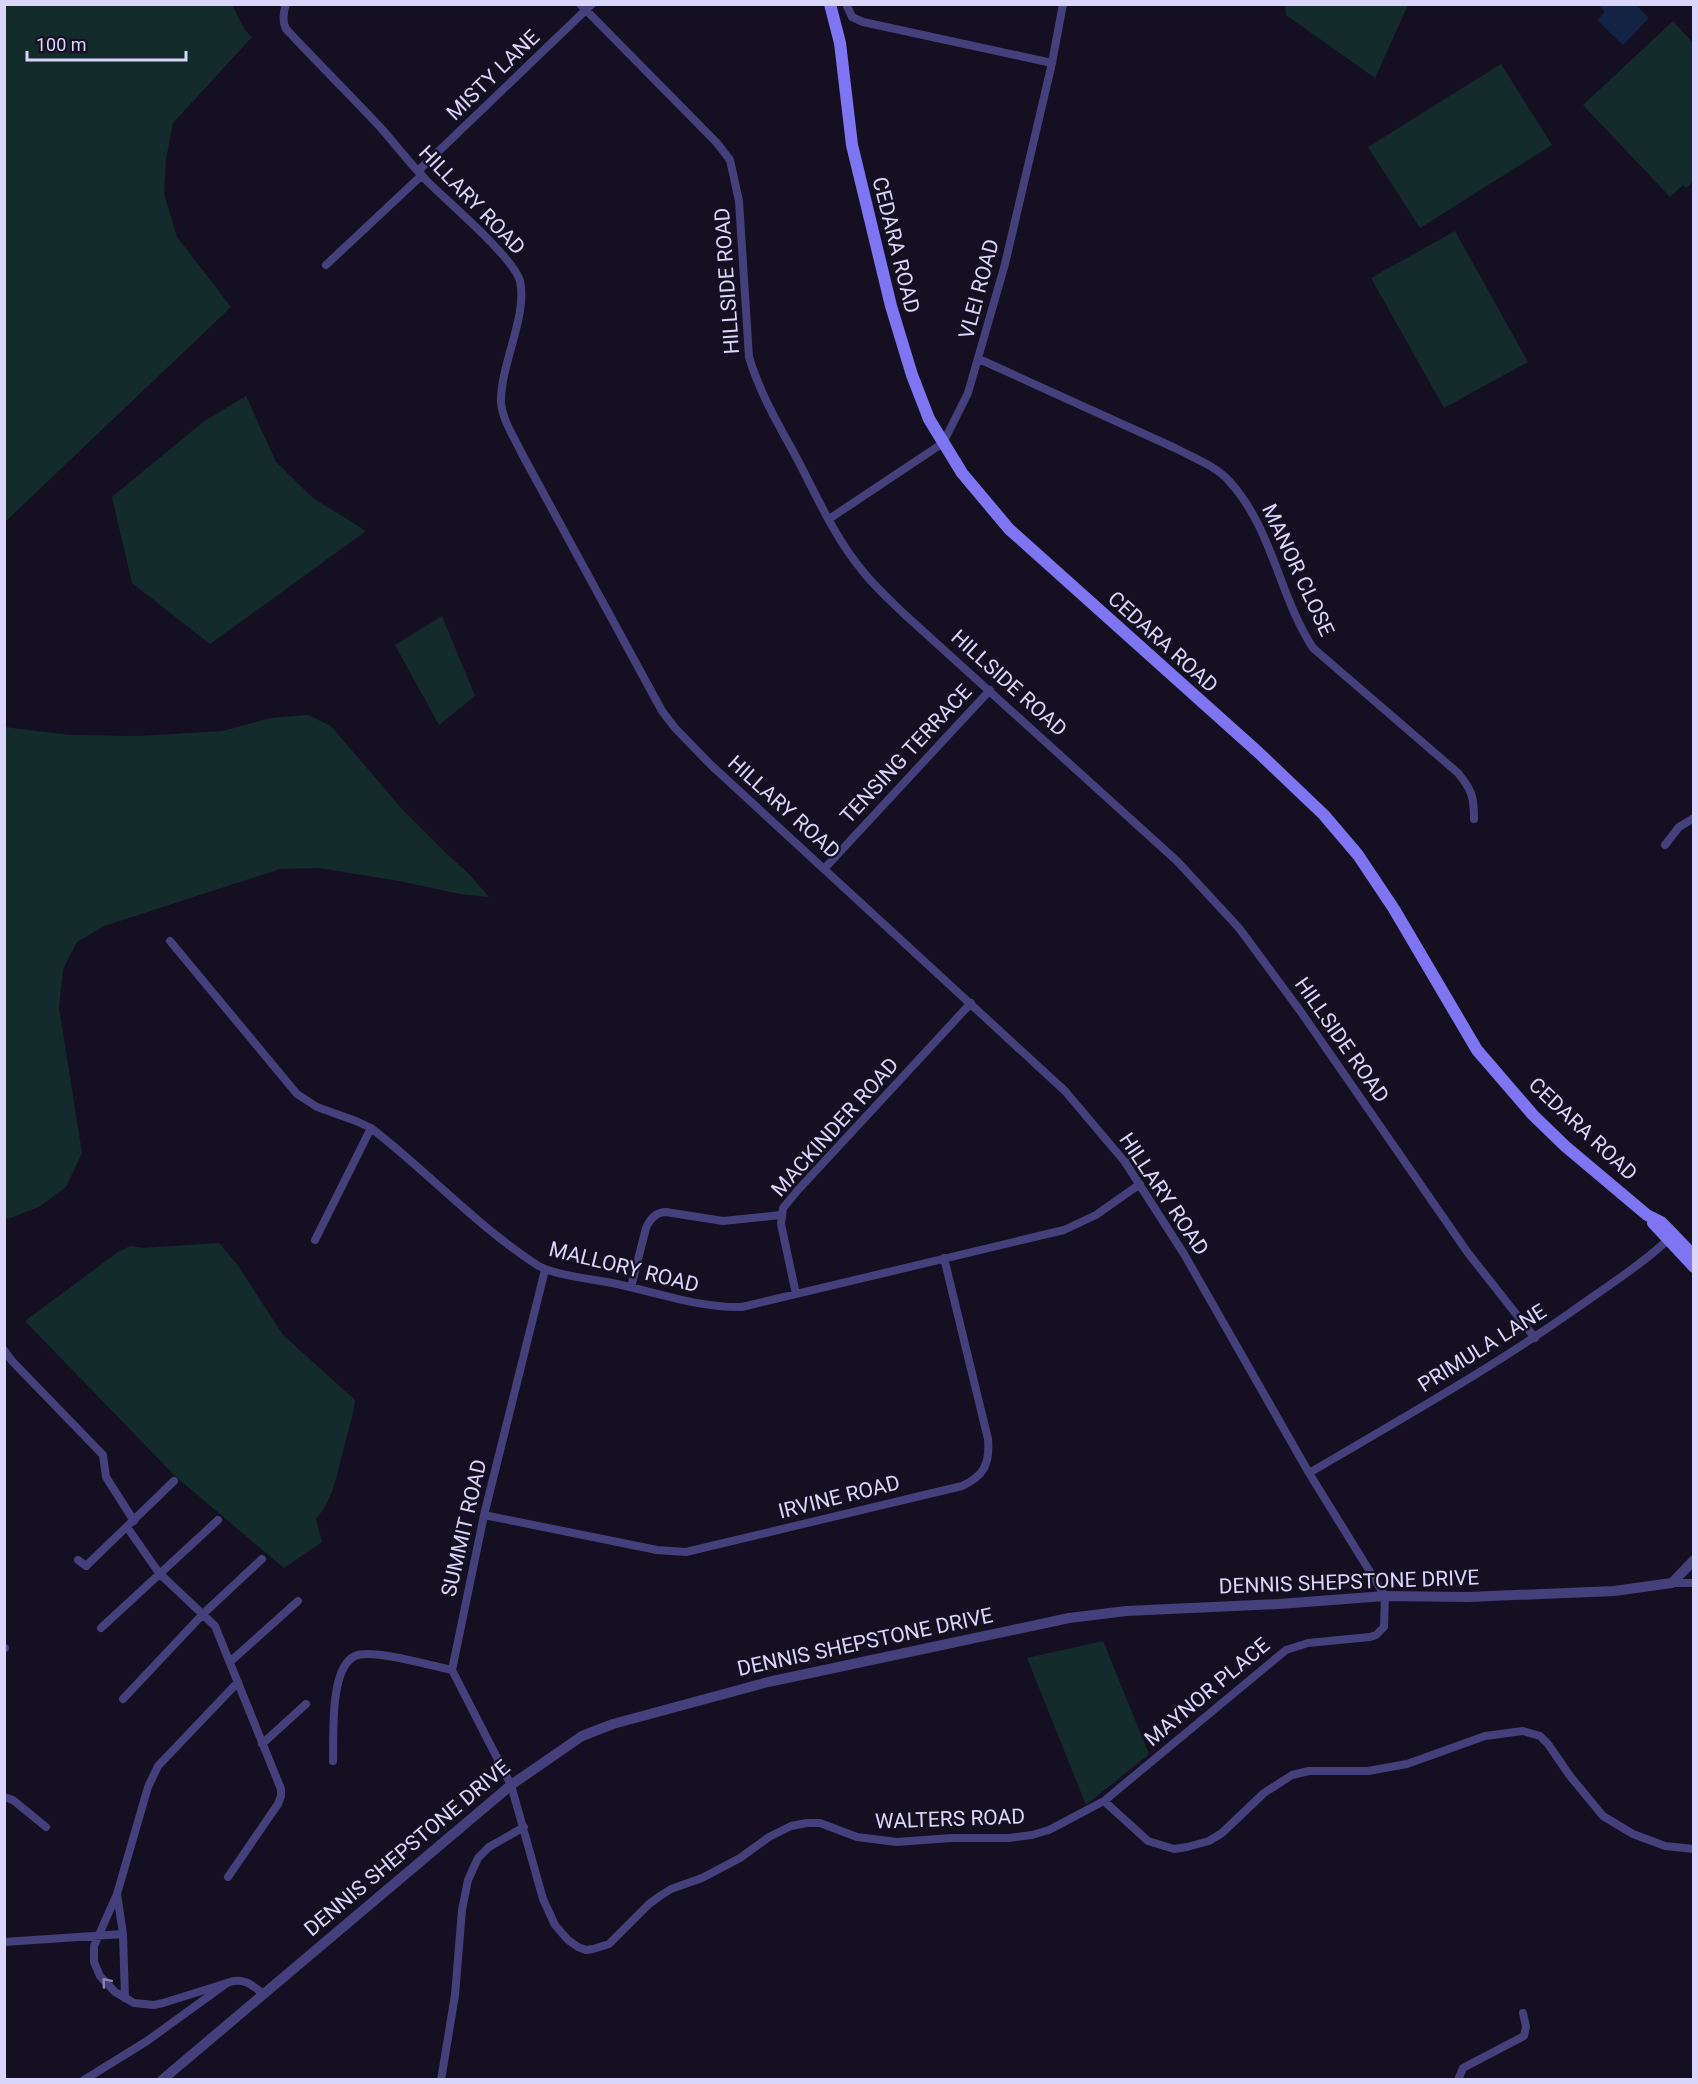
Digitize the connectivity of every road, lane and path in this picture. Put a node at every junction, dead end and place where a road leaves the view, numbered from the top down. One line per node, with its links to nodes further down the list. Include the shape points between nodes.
1 (286, 4): 7 (street, HILLARY ROAD, via 286,29)
2 (830, 4): 10 (main road, CEDARA ROAD, via 840,43 854,155 891,306 929,419)
3 (1063, 4): 6 (street, VLEI ROAD)
4 (586, 6): 7 (street, MISTY LANE); 11 (street, HILLSIDE ROAD, via 730,160 739,201 749,357 764,397)
5 (847, 8): 6 (street, via 852,17 879,27)
6 (1052, 63): 9 (street, VLEI ROAD)
7 (420, 173): 8 (street, MISTY LANE); 16 (street, HILLARY ROAD, via 518,275 522,290 502,384 504,414 662,711 689,744)
8 (326, 265)
9 (979, 359): 10 (street, VLEI ROAD); 14 (street, MANOR CLOSE, via 1175,448 1207,464 1229,481 1252,512 1313,648 1458,773 1470,788)
10 (944, 443): 11 (street); 22 (main road, CEDARA ROAD, via 968,481 1009,529 1324,816 1358,855 1395,909 1477,1050 1533,1115 1647,1215 1661,1222)
11 (830, 519): 12 (street, HILLSIDE ROAD, via 861,570)
12 (990, 690): 16 (street, TENSING TERRACE); 30 (street, HILLSIDE ROAD, via 1177,861 1239,928 1468,1254)
13 (1694, 818): 15 (street, via 1679,827)
14 (1474, 819)
15 (1665, 845)
16 (824, 869): 18 (street, HILLARY ROAD)
17 (170, 941): 19 (street, MALLORY ROAD, via 297,1094 317,1107)
18 (971, 1003): 20 (street, HILLARY ROAD, via 1065,1091); 21 (street, MACKINDER ROAD, via 798,1190)
19 (371, 1128): 23 (street); 27 (street, MALLORY ROAD, via 460,1206)
20 (1140, 1184): 25 (street, MALLORY ROAD, via 1080,1224); 32 (street, HILLARY ROAD)
21 (781, 1215): 28 (street, via 723,1221 658,1213 646,1228); 29 (street, MACKINDER ROAD)
22 (1670, 1238): 24 (main road, CEDARA ROAD); 26 (main road, CEDARA ROAD); 30 (street, PRIMULA LANE)
23 (315, 1239)
24 (1694, 1256)
25 (944, 1258): 29 (street, MALLORY ROAD); 34 (street, IRVINE ROAD, via 987,1439 987,1460 974,1481 686,1552 657,1550)
26 (1694, 1267)
27 (545, 1270): 28 (street, MALLORY ROAD); 34 (street, SUMMIT ROAD)
28 (631, 1287): 29 (street, MALLORY ROAD, via 715,1307 742,1307)
29 (796, 1294)
30 (1535, 1338): 32 (street, PRIMULA LANE)
31 (4, 1350): 36 (street, via 103,1455 106,1478)
32 (1309, 1473): 43 (street, HILLARY ROAD)
33 (174, 1481): 36 (street)
34 (484, 1515): 48 (street, SUMMIT ROAD)
35 (218, 1520): 40 (street)
36 (131, 1524): 38 (street, via 86,1566); 40 (street)
37 (262, 1559): 45 (street)
38 (78, 1560)
39 (1694, 1560): 41 (street)
40 (159, 1573): 45 (street); 46 (street)
41 (1672, 1583): 42 (street); 43 (street, DENNIS SHEPSTONE DRIVE, via 1578,1594)
42 (1694, 1583)
43 (1385, 1596): 54 (street, DENNIS SHEPSTONE DRIVE, via 1126,1611 1069,1618 768,1682 582,1736); 56 (street, MAYNOR PLACE, via 1385,1622 1377,1635 1308,1643 1287,1650)
44 (298, 1601): 47 (street)
45 (203, 1614): 47 (street, via 216,1626); 50 (street)
46 (101, 1628)
47 (231, 1661): 49 (street)
48 (452, 1670): 53 (street, via 377,1654 355,1656 340,1675); 54 (street)
49 (238, 1682): 52 (street); 61 (street, via 158,1766 148,1787)
50 (123, 1699)
51 (306, 1704): 52 (street)
52 (262, 1744): 60 (street, via 281,1796)
53 (333, 1761)
54 (511, 1785): 58 (street, WALTERS ROAD); 66 (street, DENNIS SHEPSTONE DRIVE)
55 (4, 1797): 57 (street)
56 (1104, 1801): 58 (street, WALTERS ROAD, via 1049,1830 1009,1838 874,1841 820,1823 791,1826 702,1878 671,1889 649,1904 609,1944 586,1950 568,1940 555,1925 543,1899); 59 (street, via 1148,1841 1173,1849 1187,1847 1222,1833 1264,1793 1292,1775 1309,1771 1368,1771 1407,1764 1485,1736 1523,1731 1540,1736 1603,1816 1633,1834 1665,1846)
57 (46, 1827)
58 (524, 1827): 71 (street, via 489,1846 478,1858 468,1880)
59 (1694, 1849)
60 (228, 1877)
61 (117, 1894): 62 (street); 63 (street)
62 (123, 1934): 63 (street); 67 (street)
63 (98, 1935): 64 (street); 67 (street, one-way to 63, via 108,1986 94,1962)
64 (4, 1942)
65 (227, 1983): 66 (street, via 241,1980); 67 (street, via 154,2005); 69 (street, via 147,2042)
66 (263, 1994): 70 (street, DENNIS SHEPSTONE DRIVE)
67 (124, 1998)
68 (1523, 2013): 72 (street, via 1524,2036 1463,2068)
69 (84, 2079)
70 (162, 2079)
71 (441, 2079)
72 (1458, 2079)

